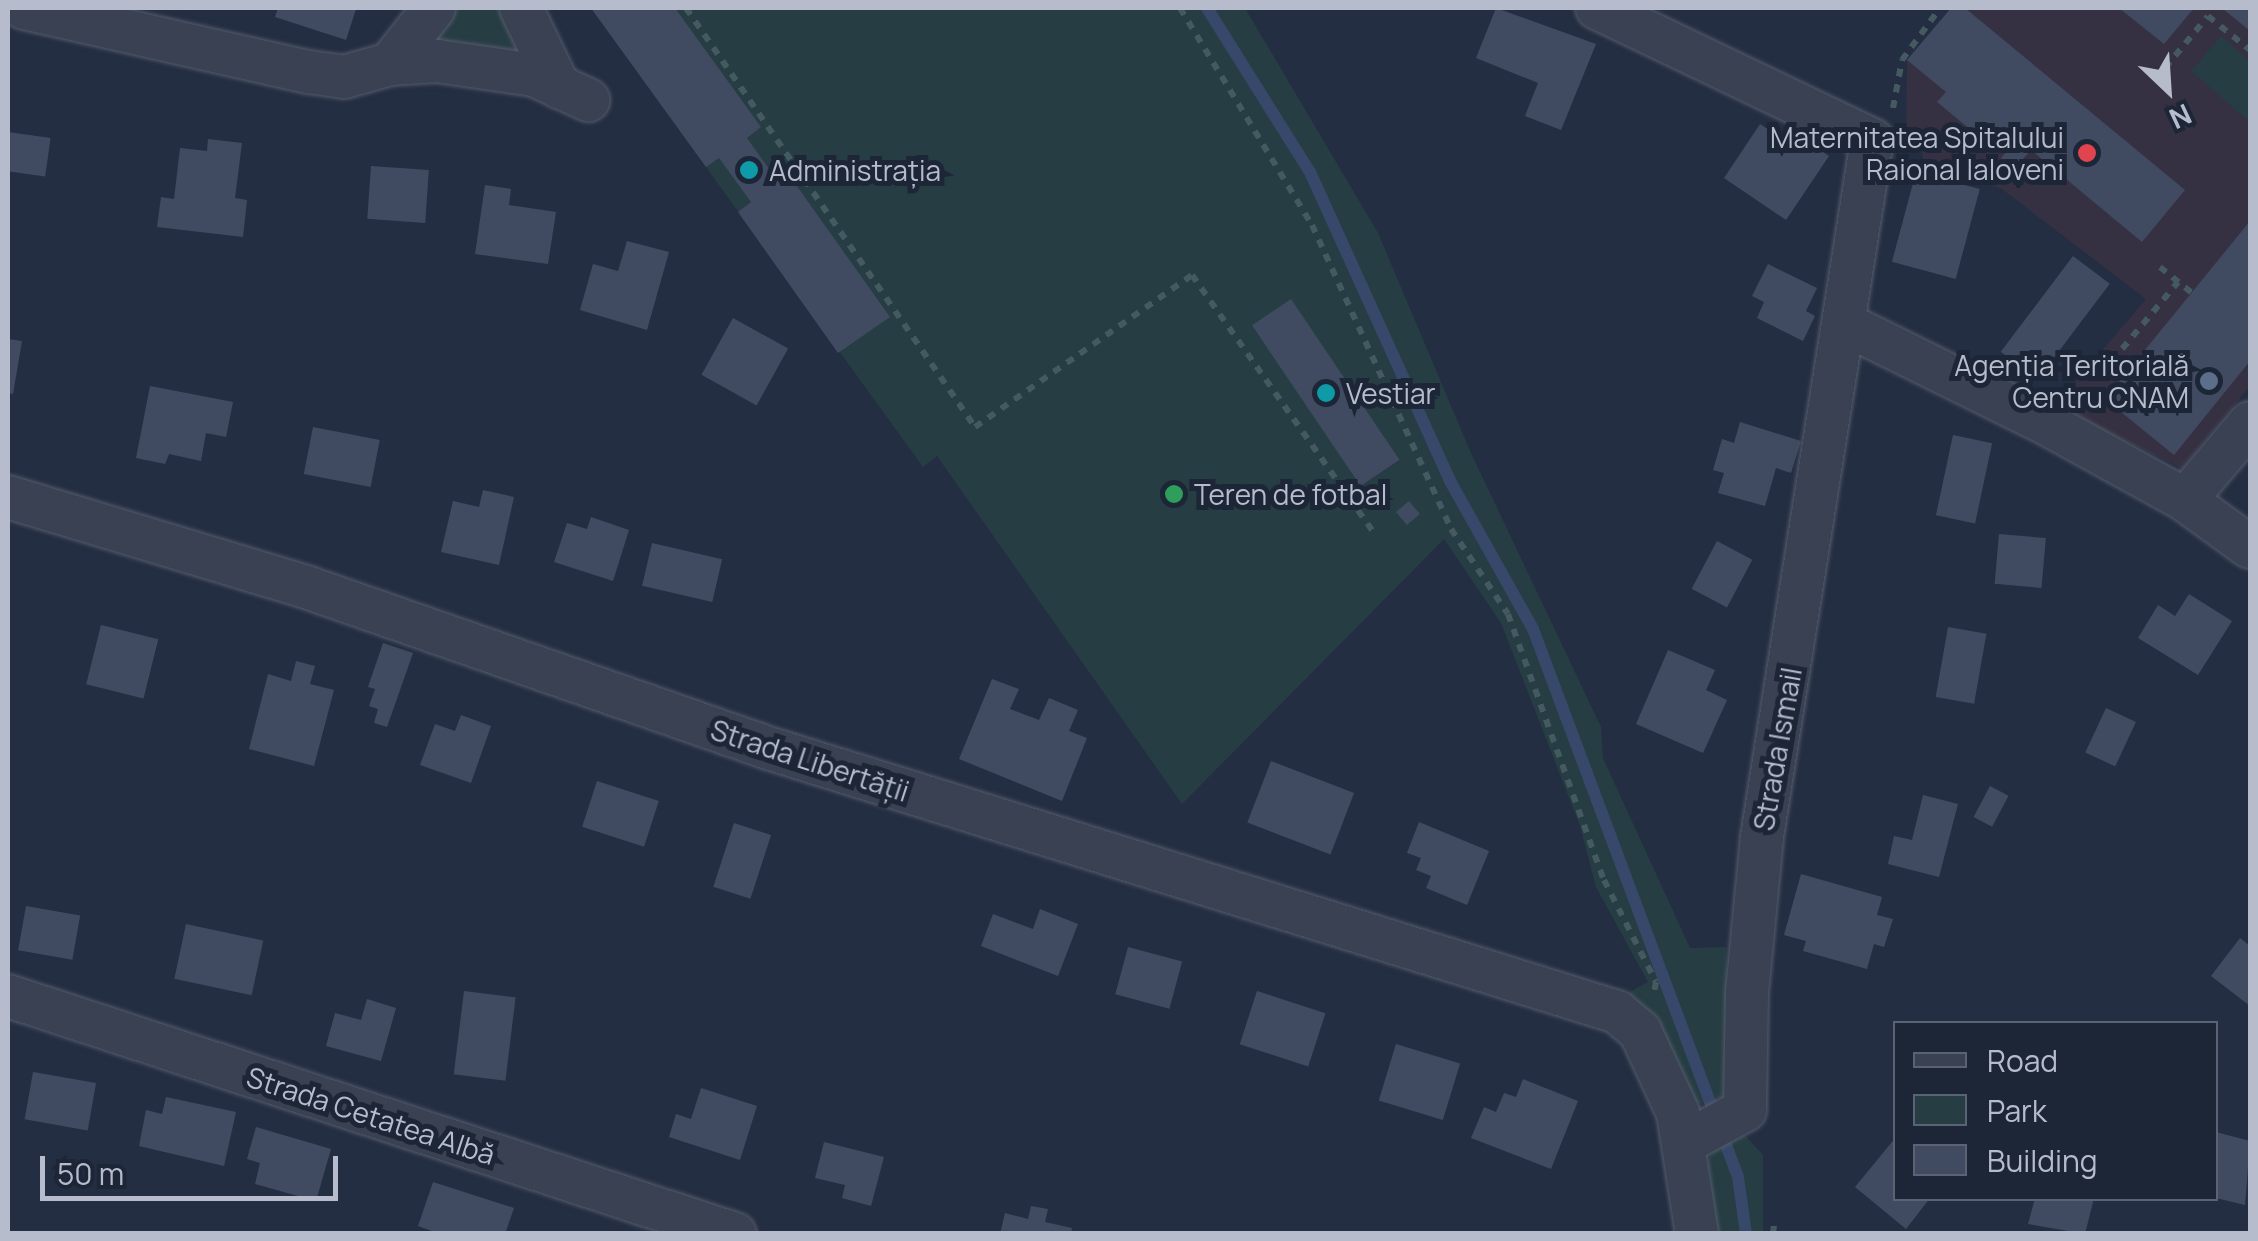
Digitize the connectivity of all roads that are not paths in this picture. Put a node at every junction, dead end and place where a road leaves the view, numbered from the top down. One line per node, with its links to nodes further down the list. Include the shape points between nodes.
1 (24, 8): 5 (street, via 309,72 344,77)
2 (434, 8): 5 (street)
3 (521, 8): 5 (street, via 573,94 534,75 437,61)
4 (1597, 8): 6 (street, Strada Ismail, via 1872,140)
5 (390, 64)
6 (1847, 325): 9 (street); 12 (street, Strada Ismail, via 1762,837 1747,992 1746,1110)
7 (2250, 424): 9 (street)
8 (8, 496): 12 (street, Strada Libertății, via 1628,1022)
9 (2185, 500): 10 (street)
10 (2250, 547)
11 (8, 996): 13 (street, Strada Cetatea Albă)
12 (1686, 1142): 14 (street)
13 (735, 1234)
14 (1698, 1234)

